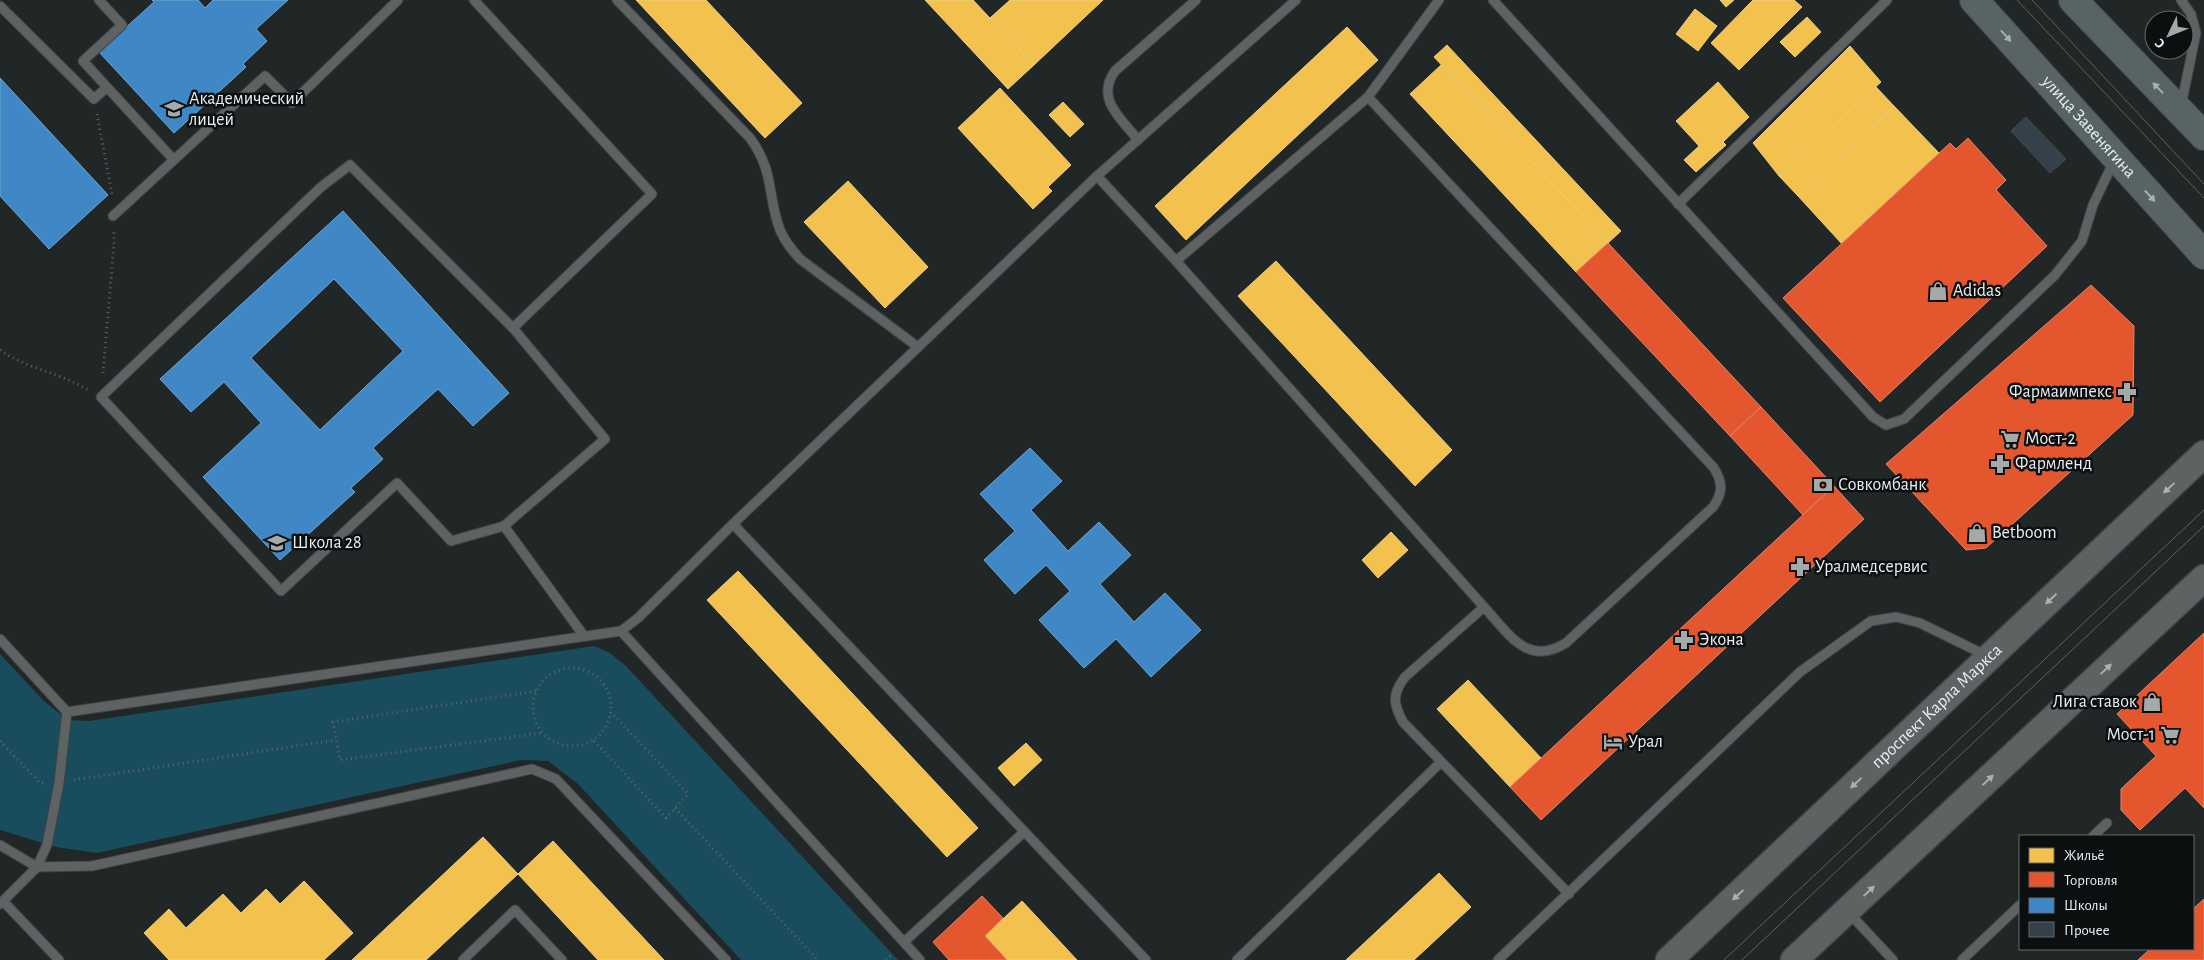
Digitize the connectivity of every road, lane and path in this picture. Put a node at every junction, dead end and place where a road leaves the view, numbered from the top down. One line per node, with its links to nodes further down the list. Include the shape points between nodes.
1 (99, 0): 14 (lane, via 122,25 83,61)
2 (398, 0): 20 (lane, via 292,103 265,76)
3 (474, 0): 27 (lane, via 652,194)
4 (616, 0): 28 (lane, via 760,152 780,229 800,259)
5 (1196, 0): 19 (lane, via 1110,79 1107,89 1112,108)
6 (1296, 0): 19 (lane)
7 (1439, 0): 15 (lane)
8 (1494, 0): 23 (lane)
9 (1887, 0): 23 (lane)
10 (1974, 0): 21 (main road, улица Завенягина, one-way to 21)
11 (2074, 0): 17 (main road, one-way to 11)
12 (2181, 0): 17 (lane, via 2191,14 2196,33)
13 (0, 6): 16 (lane)
14 (106, 88): 16 (lane); 20 (lane)
15 (1368, 96): 26 (lane); 37 (lane, via 1720,477 1722,488 1713,507 1554,651 1527,650)
16 (94, 100): 24 (path, via 111,186)
17 (2180, 111): 18 (main road)
18 (2204, 136)
19 (1138, 140): 22 (lane)
20 (173, 159): 24 (lane)
21 (2115, 159): 23 (lane, via 2093,205 2082,241 2055,275 1904,419 1886,425 1873,417); 25 (main road, улица Завенягина, one-way to 25)
22 (1097, 176): 26 (lane); 28 (lane)
23 (1678, 204)
24 (113, 216): 30 (path, via 114,244)
25 (2204, 255)
26 (1176, 261): 37 (lane)
27 (513, 328): 30 (lane, via 350,165 321,187); 33 (lane, via 605,439)
28 (918, 347): 32 (lane)
29 (0, 350): 30 (path, via 13,359 70,379)
30 (100, 397): 33 (lane, via 281,591 397,483 451,541)
31 (2204, 454): 41 (main road, проспект Карла Маркса, one-way to 41)
32 (733, 524): 38 (lane); 53 (lane)
33 (504, 526): 39 (lane)
34 (2204, 578): 36 (main road)
35 (2204, 587): 36 (main road)
36 (2179, 601): 60 (main road, one-way to 36)
37 (1484, 607): 49 (lane, via 1405,677 1398,687 1397,712)
38 (621, 631): 39 (lane); 61 (lane)
39 (584, 636): 43 (lane)
40 (0, 639): 43 (lane)
41 (1989, 657): 57 (lane, via 1920,623 1896,617 1871,621 1800,672); 71 (main road, проспект Карла Маркса, one-way to 71)
42 (536, 691): 44 (path, via 542,681 556,671 584,669 603,681 612,702); 45 (path, via 533,713); 46 (path, via 333,722)
43 (67, 712): 50 (lane)
44 (612, 713): 48 (path, via 608,724); 51 (path, via 688,794)
45 (542, 733): 46 (path, via 340,760); 48 (path, via 551,740 572,747)
46 (335, 740): 50 (path)
47 (0, 741): 50 (path, via 40,783)
48 (594, 741): 51 (path, via 666,818)
49 (1441, 762): 57 (lane); 69 (lane)
50 (59, 783): 56 (lane, via 47,845)
51 (675, 808): 66 (path)
52 (2107, 823): 54 (lane)
53 (1024, 832): 61 (lane); 68 (lane)
54 (2094, 835)
55 (0, 846): 56 (lane)
56 (37, 868): 58 (lane); 65 (lane, via 92,866 532,769 556,778)
57 (1569, 894): 70 (lane)
58 (2, 903): 62 (lane)
59 (2019, 906): 74 (lane)
60 (1847, 911): 72 (main road); 73 (lane)
61 (904, 942): 67 (lane)
62 (59, 960)
63 (462, 960): 64 (lane, via 515,910)
64 (562, 960)
65 (726, 960)
66 (818, 960)
67 (920, 960)
68 (1146, 960)
69 (1237, 960)
70 (1498, 960)
71 (1670, 960)
72 (1794, 960)
73 (1893, 960)
74 (1962, 960)

